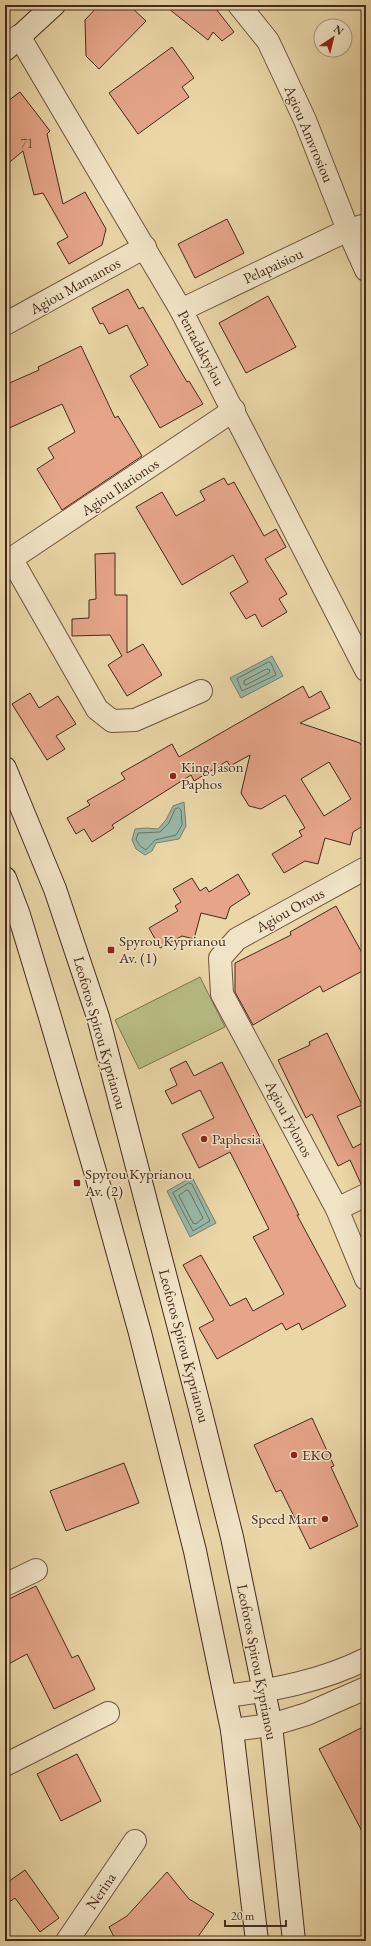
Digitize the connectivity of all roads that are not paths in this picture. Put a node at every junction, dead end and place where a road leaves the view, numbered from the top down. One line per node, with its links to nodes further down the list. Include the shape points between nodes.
1 (54, 5): 3 (street)
2 (239, 5): 4 (street, Agiou Amvrosiou, via 268,41)
3 (12, 43): 5 (street, Pentadaktylou)
4 (357, 228): 6 (street, Agiou Amvrosiou); 7 (street, Pelapaisiou)
5 (144, 247): 7 (street, Pentadaktylou); 8 (street, Agiou Mamantos)
6 (366, 270)
7 (181, 310): 9 (street, Pentadaktylou)
8 (5, 324)
9 (234, 410): 10 (street, Agiou Ilarionos); 11 (street, Pentadaktylou)
10 (8, 562): 12 (street, via 97,709 112,721 135,720)
11 (366, 670)
12 (201, 691)
13 (5, 768): 24 (street, Leoforos Spirou Kyprianou, via 55,889 98,1017 232,1537)
14 (366, 868): 16 (street, Agiou Orous, via 237,939)
15 (5, 878): 25 (street, via 19,915 52,1025 140,1333 195,1551)
16 (220, 958): 18 (street, Agiou Fylonos, via 222,994)
17 (366, 1195): 18 (street)
18 (337, 1209): 19 (street, Agiou Fylonos)
19 (366, 1279)
20 (36, 1570): 21 (street)
21 (5, 1585)
22 (366, 1660): 24 (street, via 333,1674)
23 (366, 1688): 27 (street, via 307,1714)
24 (265, 1691): 25 (street); 27 (street, Leoforos Spirou Kyprianou)
25 (226, 1696): 28 (street)
26 (108, 1713): 29 (street)
27 (271, 1725): 28 (street); 33 (street, Leoforos Spirou Kyprianou)
28 (232, 1730): 32 (street)
29 (5, 1764)
30 (136, 1841): 31 (street, Nerina)
31 (67, 1941)
32 (257, 1941)
33 (294, 1941)

